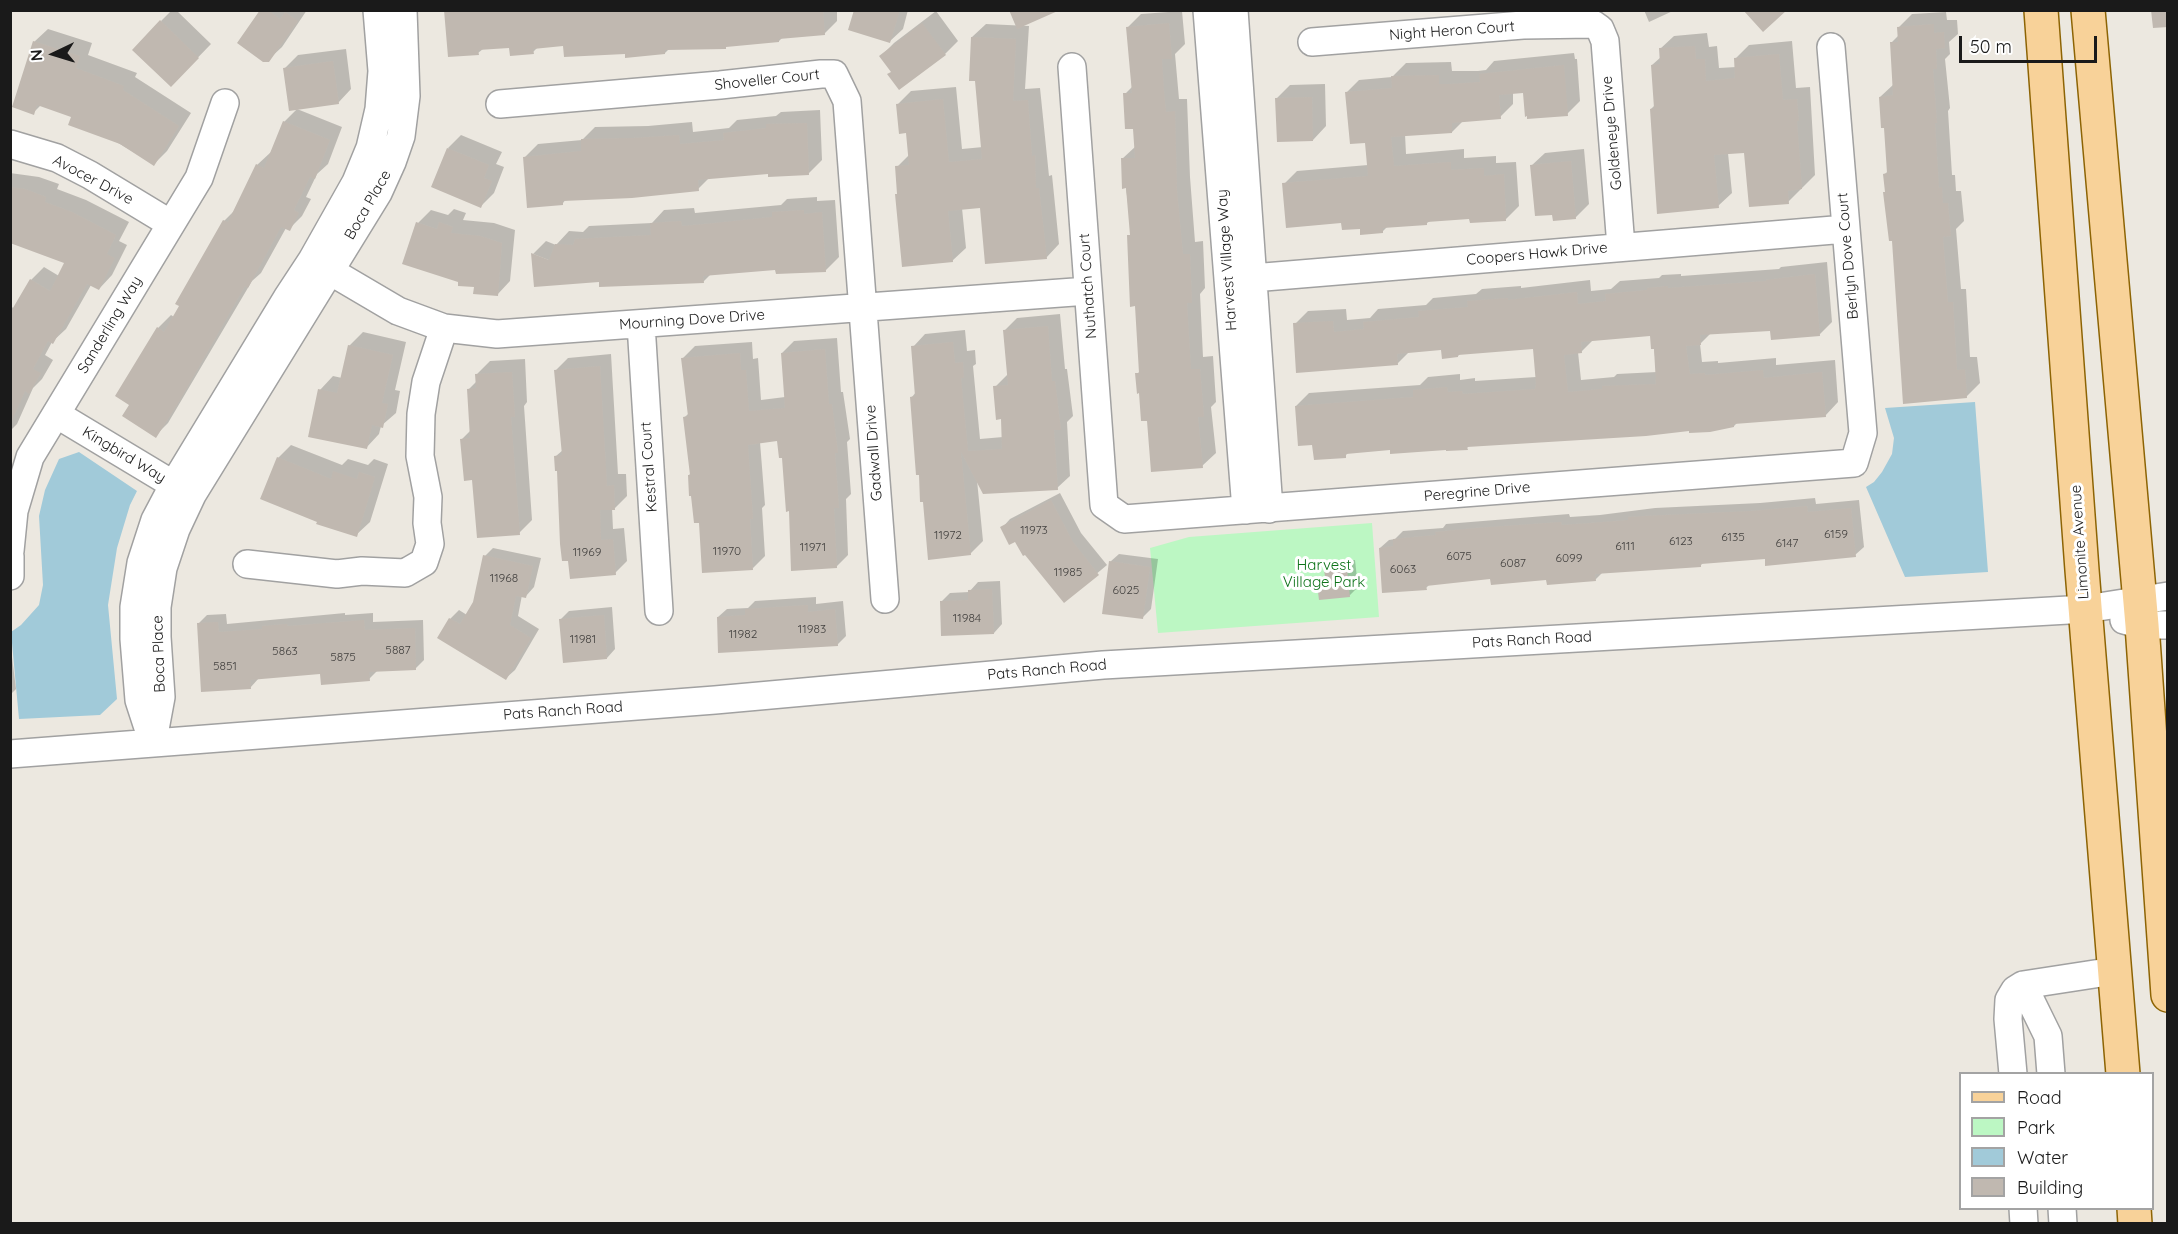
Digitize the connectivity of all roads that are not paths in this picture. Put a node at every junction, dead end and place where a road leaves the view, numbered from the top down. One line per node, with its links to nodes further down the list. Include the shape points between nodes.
1 (377, 10): 17 (street, Boca Place, via 382,71 379,109 370,148)
2 (403, 10): 17 (street, Boca Place, via 406,96 400,136 378,193)
3 (1208, 10): 18 (street, Harvest Village Way)
4 (1234, 10): 18 (street, Harvest Village Way)
5 (2041, 10): 33 (main road, Limonite Avenue)
6 (2088, 10): 35 (main road)
7 (1593, 24): 8 (street, Night Heron Court, via 1523,25); 16 (street, Goldeneye Drive, via 1605,41)
8 (1312, 42)
9 (1831, 47): 15 (street, Berlyn Dove Court)
10 (1072, 67): 19 (street, Nuthatch Court)
11 (225, 103): 14 (street, Sanderling Way, via 199,178)
12 (500, 104): 20 (street, Shoveller Court, via 834,74 847,100)
13 (10, 144): 14 (street, Avocer Drive, via 57,158)
14 (171, 224): 23 (street, Sanderling Way)
15 (1846, 229): 16 (street, Coopers Hawk Drive); 24 (street, Berlyn Dove Court, via 1863,433)
16 (1621, 247): 18 (street, Coopers Hawk Drive)
17 (320, 266): 22 (street, Mourning Dove Drive, via 398,311); 25 (street, Boca Place, via 287,297)
18 (1240, 279): 27 (street, Harvest Village Way)
19 (1088, 291): 20 (street, Mourning Dove Drive); 26 (street, Nuthatch Court)
20 (863, 308): 21 (street, Mourning Dove Drive); 32 (street, Gadwall Drive)
21 (641, 324): 22 (street, Mourning Dove Drive, via 497,334); 34 (street, Kestral Court)
22 (444, 328): 30 (street, via 426,382 422,414 420,456 428,497 430,544 424,562 405,573 337,574)
23 (56, 414): 25 (street, Kingbird Way); 28 (street, Sanderling Way, via 30,457 14,511)
24 (1854, 463): 27 (street, Peregrine Drive)
25 (183, 490): 36 (street, Boca Place, via 154,520 141,563 134,607 139,700)
26 (1104, 505): 27 (street, Peregrine Drive, via 1124,519)
27 (1258, 509)
28 (10, 551)
29 (10, 556): 31 (street)
30 (247, 564)
31 (10, 576)
32 (885, 599)
33 (2086, 609): 35 (street, Pats Ranch Road); 36 (street, Pats Ranch Road, via 1103,665 703,701); 38 (main road, Limonite Avenue)
34 (659, 611)
35 (2154, 611): 39 (main road)
36 (153, 743): 37 (street, Pats Ranch Road)
37 (10, 754)
38 (2114, 971): 40 (street); 43 (main road, Limonite Avenue)
39 (2167, 979)
40 (2023, 985): 41 (street, via 2009,1000); 42 (street, via 2048,1035)
41 (2013, 1072)
42 (2051, 1072)
43 (2123, 1072)

